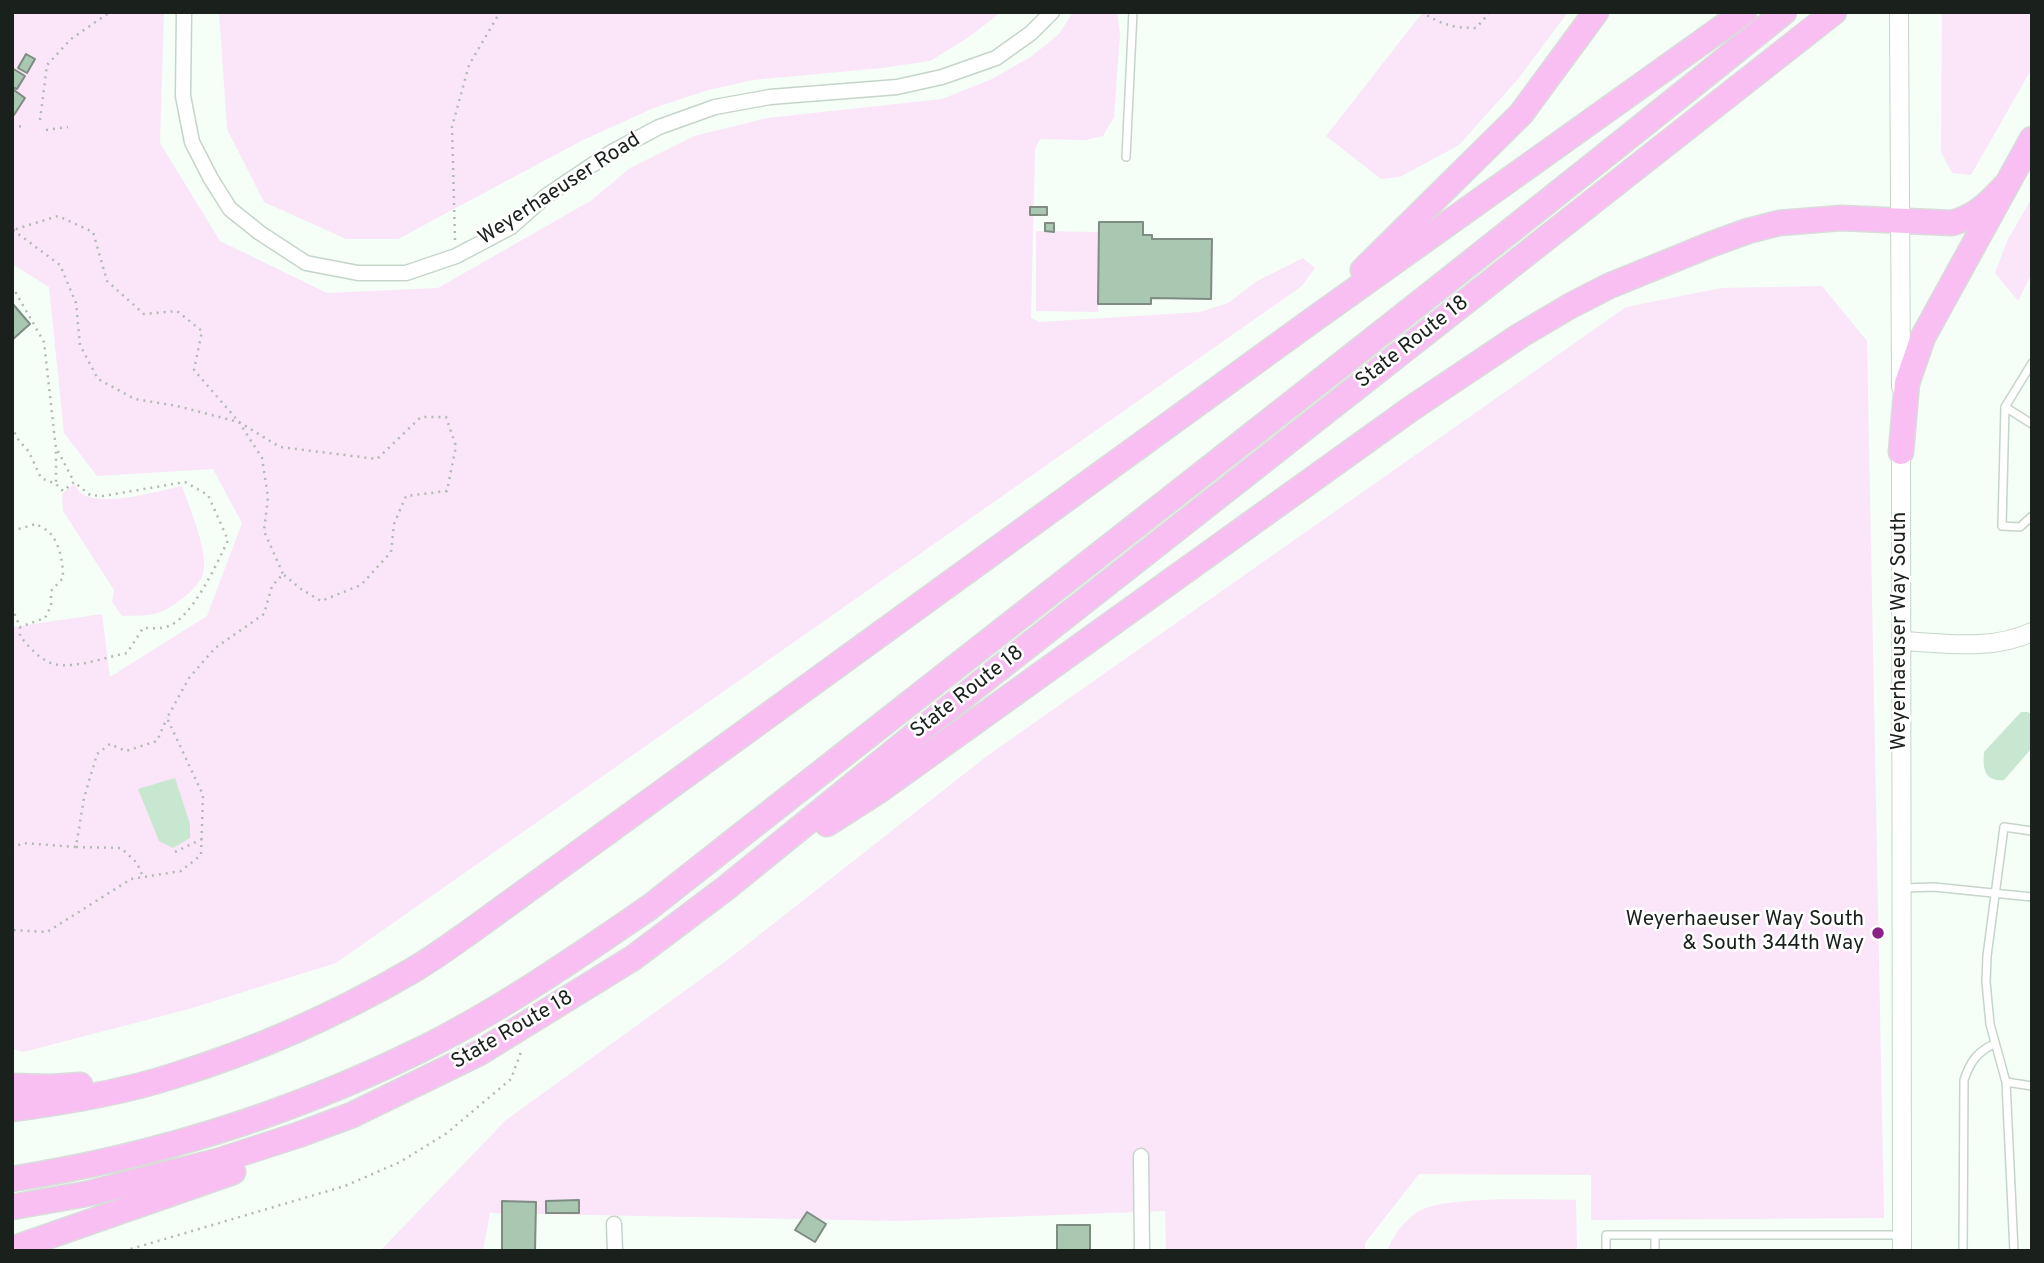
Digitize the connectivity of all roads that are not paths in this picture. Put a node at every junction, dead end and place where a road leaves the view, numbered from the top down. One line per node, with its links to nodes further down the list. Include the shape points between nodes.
1 (184, 12): 2 (street, Weyerhaeuser Road, via 183,96 192,142 230,209 306,263 358,273 406,273 456,256 511,227 546,196 659,127 715,107 769,97 897,87 942,78 996,58)
2 (1052, 12)
3 (1133, 12): 10 (lane)
4 (1596, 12): 13 (highway, via 1521,114)
5 (1744, 12): 13 (highway)
6 (1784, 12): 34 (highway, State Route 18, via 1198,479 650,907 565,966 416,1052 278,1110 189,1141)
7 (1833, 12): 22 (highway, State Route 18)
8 (1899, 12): 12 (street, Weyerhaeuser Way South)
9 (2032, 139): 11 (highway)
10 (1126, 157)
11 (2005, 186): 12 (highway, via 1967,219 1952,223); 17 (highway, via 1923,337 1907,383)
12 (1901, 220): 17 (street, Weyerhaeuser Way South); 22 (highway, via 1779,223 1712,244 1570,306 1412,408 877,792)
13 (1310, 322): 27 (highway, via 445,949 335,1013)
14 (2032, 363): 15 (lane)
15 (2005, 407): 16 (lane); 18 (lane, via 2002,526 2020,527)
16 (2032, 424)
17 (1901, 452): 20 (street, Weyerhaeuser Way South)
18 (2032, 516)
19 (2032, 632): 20 (street, via 1984,644)
20 (1902, 641): 23 (street, Weyerhaeuser Way South)
21 (2032, 831): 24 (lane, via 2004,827)
22 (726, 888): 32 (highway, State Route 18, via 633,958 531,1023 479,1054)
23 (1902, 888): 24 (lane); 38 (street, Weyerhaeuser Way South)
24 (1996, 892): 25 (lane); 26 (lane, via 1986,982)
25 (2032, 897)
26 (1994, 1044): 28 (lane); 44 (lane, via 1974,1058 1964,1080)
27 (171, 1077): 29 (highway); 31 (highway, via 70,1101)
28 (2006, 1082): 30 (lane); 45 (lane)
29 (12, 1086)
30 (2032, 1086)
31 (12, 1109)
32 (352, 1115): 35 (highway, State Route 18, via 218,1161); 39 (highway, via 261,1162)
33 (1141, 1156): 41 (street)
34 (12, 1179)
35 (12, 1207)
36 (614, 1224): 40 (street)
37 (1655, 1235): 38 (lane); 42 (lane, via 1606,1235); 43 (lane)
38 (1902, 1243)
39 (12, 1249)
40 (615, 1251)
41 (1142, 1251)
42 (1606, 1251)
43 (1655, 1251)
44 (1963, 1251)
45 (2014, 1251)

